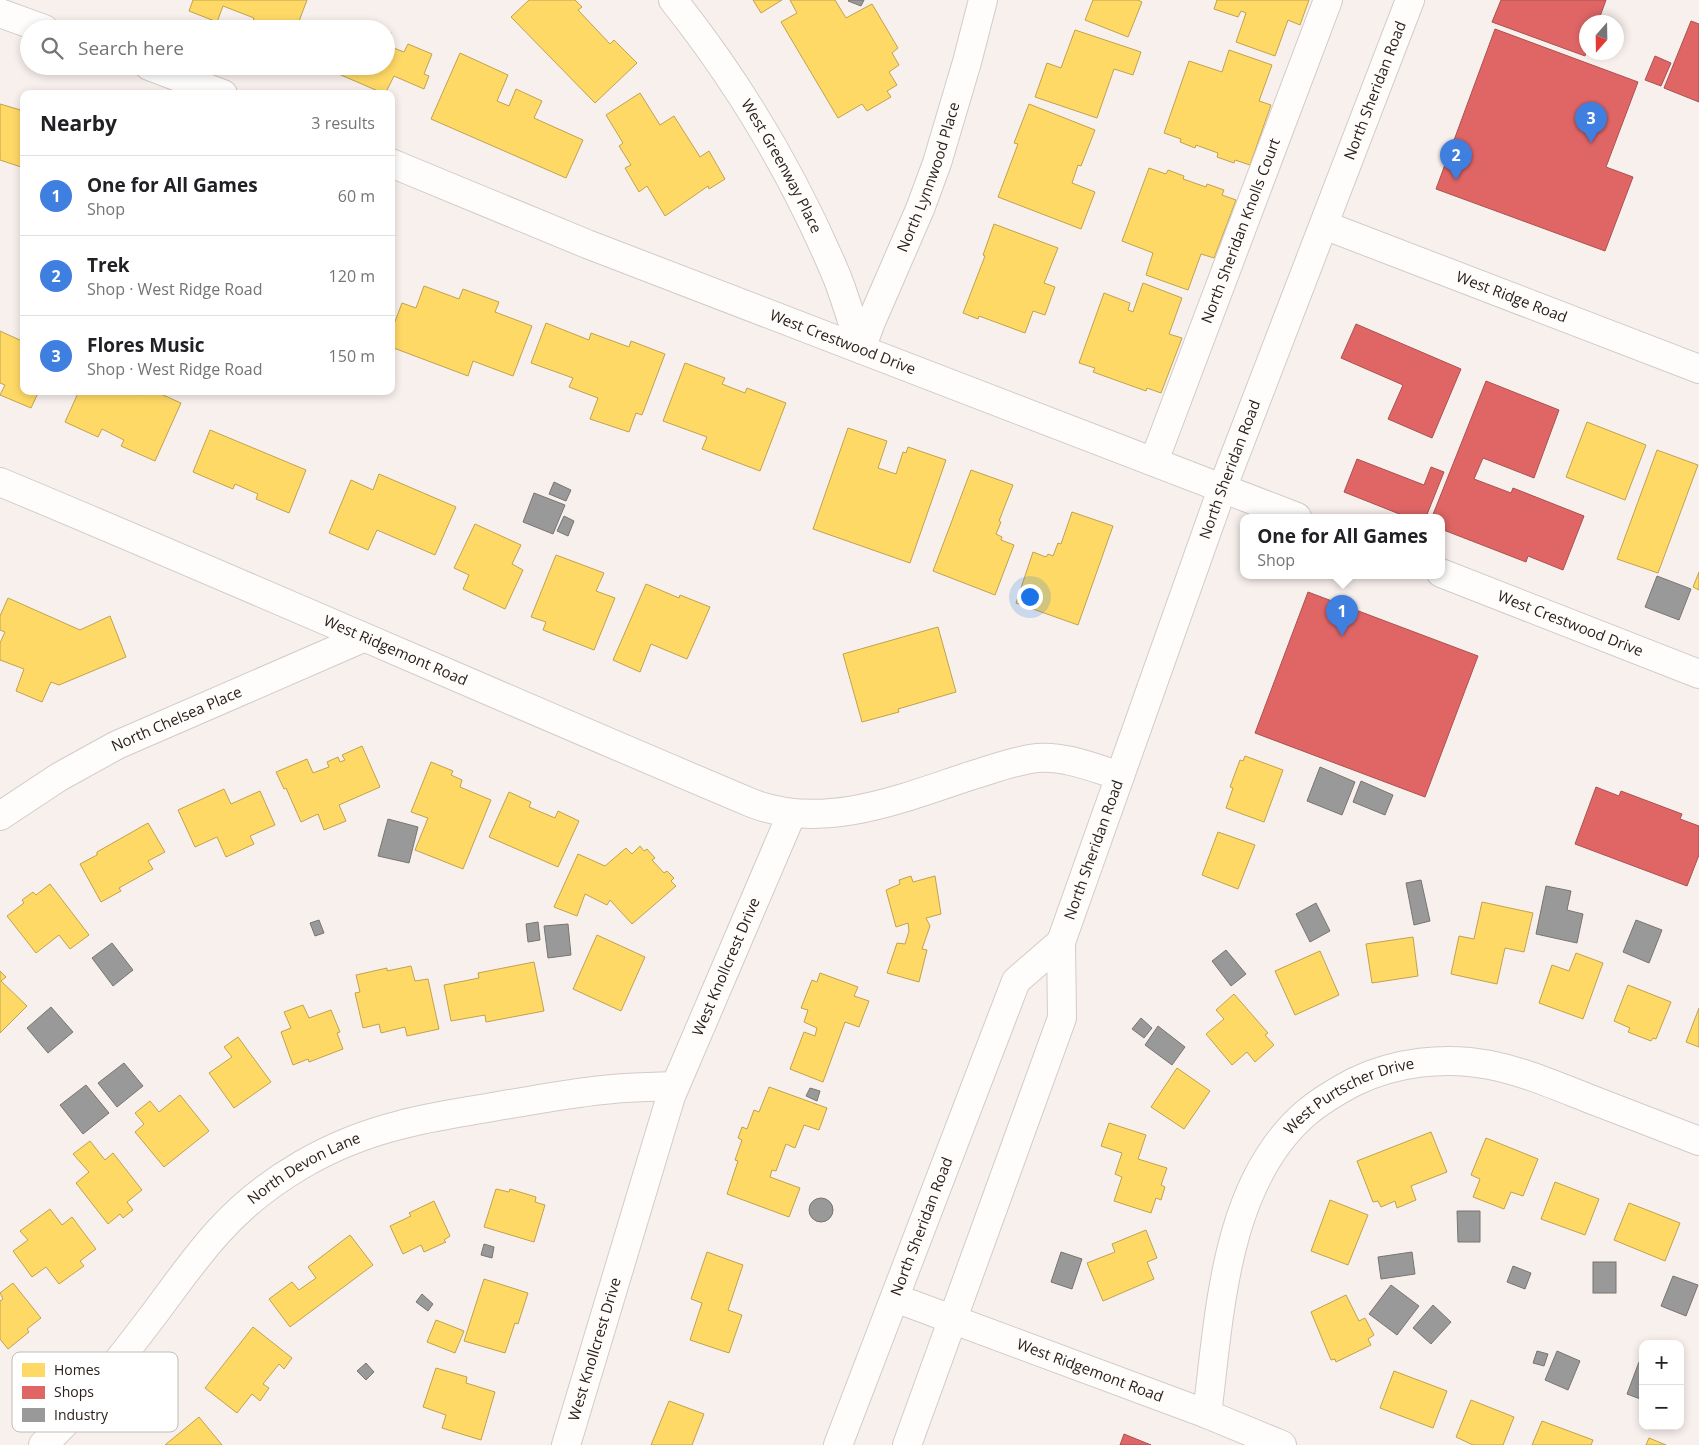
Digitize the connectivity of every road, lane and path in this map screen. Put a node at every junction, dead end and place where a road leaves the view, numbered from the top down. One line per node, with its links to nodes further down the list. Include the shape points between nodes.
1 (673, 0): 11 (street, West Greenway Place, via 707,45 779,155 838,279)
2 (982, 0): 11 (street, North Lynnwood Place, via 937,163)
3 (1328, 0): 13 (street, North Sheridan Knolls Court)
4 (1410, 0): 10 (street, North Sheridan Road)
5 (0, 13): 6 (street)
6 (20, 20)
7 (173, 75): 8 (street)
8 (212, 90)
9 (395, 165): 11 (street, West Crestwood Drive, via 587,244)
10 (1324, 225): 12 (street, West Ridge Road); 15 (street, North Sheridan Road)
11 (861, 349): 13 (street, West Crestwood Drive)
12 (1699, 369)
13 (1154, 461): 15 (street, West Crestwood Drive)
14 (0, 482): 18 (street, West Ridgemont Road)
15 (1222, 488): 16 (street, West Crestwood Drive); 20 (street, North Sheridan Road)
16 (1289, 514)
17 (1445, 575): 19 (street, West Crestwood Drive)
18 (363, 638): 21 (street, West Ridgemont Road, via 754,804); 22 (street, North Chelsea Place, via 117,745 59,777)
19 (1699, 674)
20 (1120, 776): 21 (street, via 1067,760 1038,758 853,812); 23 (street, North Sheridan Road)
21 (792, 812): 24 (street, West Knollcrest Drive)
22 (0, 816)
23 (1061, 942): 26 (street, North Sheridan Road, via 1016,981); 27 (street, North Sheridan Road, via 1062,1018)
24 (675, 1086): 28 (street, North Devon Lane, via 574,1094 420,1120 352,1140 321,1154 248,1202 218,1232); 33 (street, West Knollcrest Drive)
25 (1699, 1141): 29 (street, West Purtscher Drive, via 1540,1079 1488,1065 1447,1061 1413,1064 1369,1075 1349,1085 1318,1104 1290,1129 1263,1166 1243,1209 1224,1286)
26 (895, 1298): 27 (street, West Ridgemont Road); 31 (street, North Sheridan Road)
27 (953, 1319): 29 (street, West Ridgemont Road); 34 (street, North Sheridan Road)
28 (125, 1352)
29 (1207, 1414): 35 (street, West Ridgemont Road)
30 (56, 1432): 32 (street, North Devon Lane)
31 (841, 1441)
32 (43, 1445)
33 (566, 1445)
34 (907, 1445)
35 (1282, 1445)

